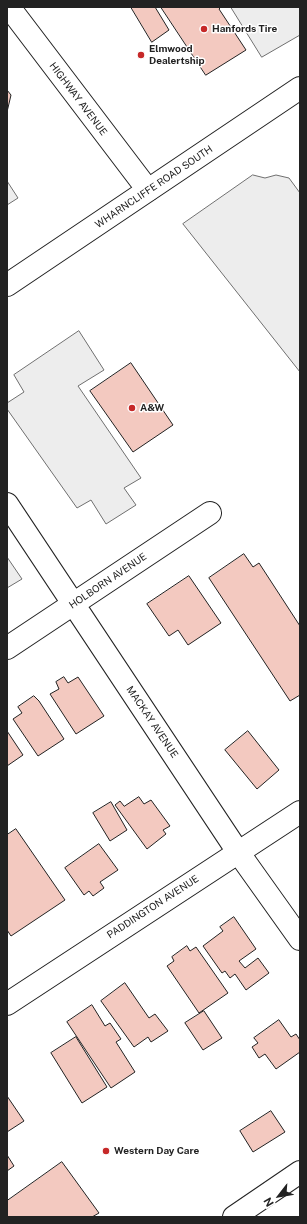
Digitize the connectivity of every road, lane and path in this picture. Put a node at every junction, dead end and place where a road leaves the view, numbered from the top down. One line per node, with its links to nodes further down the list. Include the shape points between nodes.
1 (9, 7): 3 (street, HIGHWAY AVENUE)
2 (300, 88): 3 (street, WHARNCLIFFE ROAD SOUTH)
3 (148, 190): 4 (street, WHARNCLIFFE ROAD SOUTH)
4 (7, 285)
5 (7, 504): 7 (street, MACKAY AVENUE)
6 (210, 513): 7 (street, HOLBORN AVENUE)
7 (74, 604): 8 (street, HOLBORN AVENUE); 10 (street, MACKAY AVENUE)
8 (7, 648)
9 (300, 812): 10 (street, PADDINGTON AVENUE)
10 (238, 852): 11 (street, MACKAY AVENUE); 12 (street, PADDINGTON AVENUE)
11 (300, 939)
12 (7, 1004)
13 (300, 1172): 14 (street)
14 (234, 1217)

